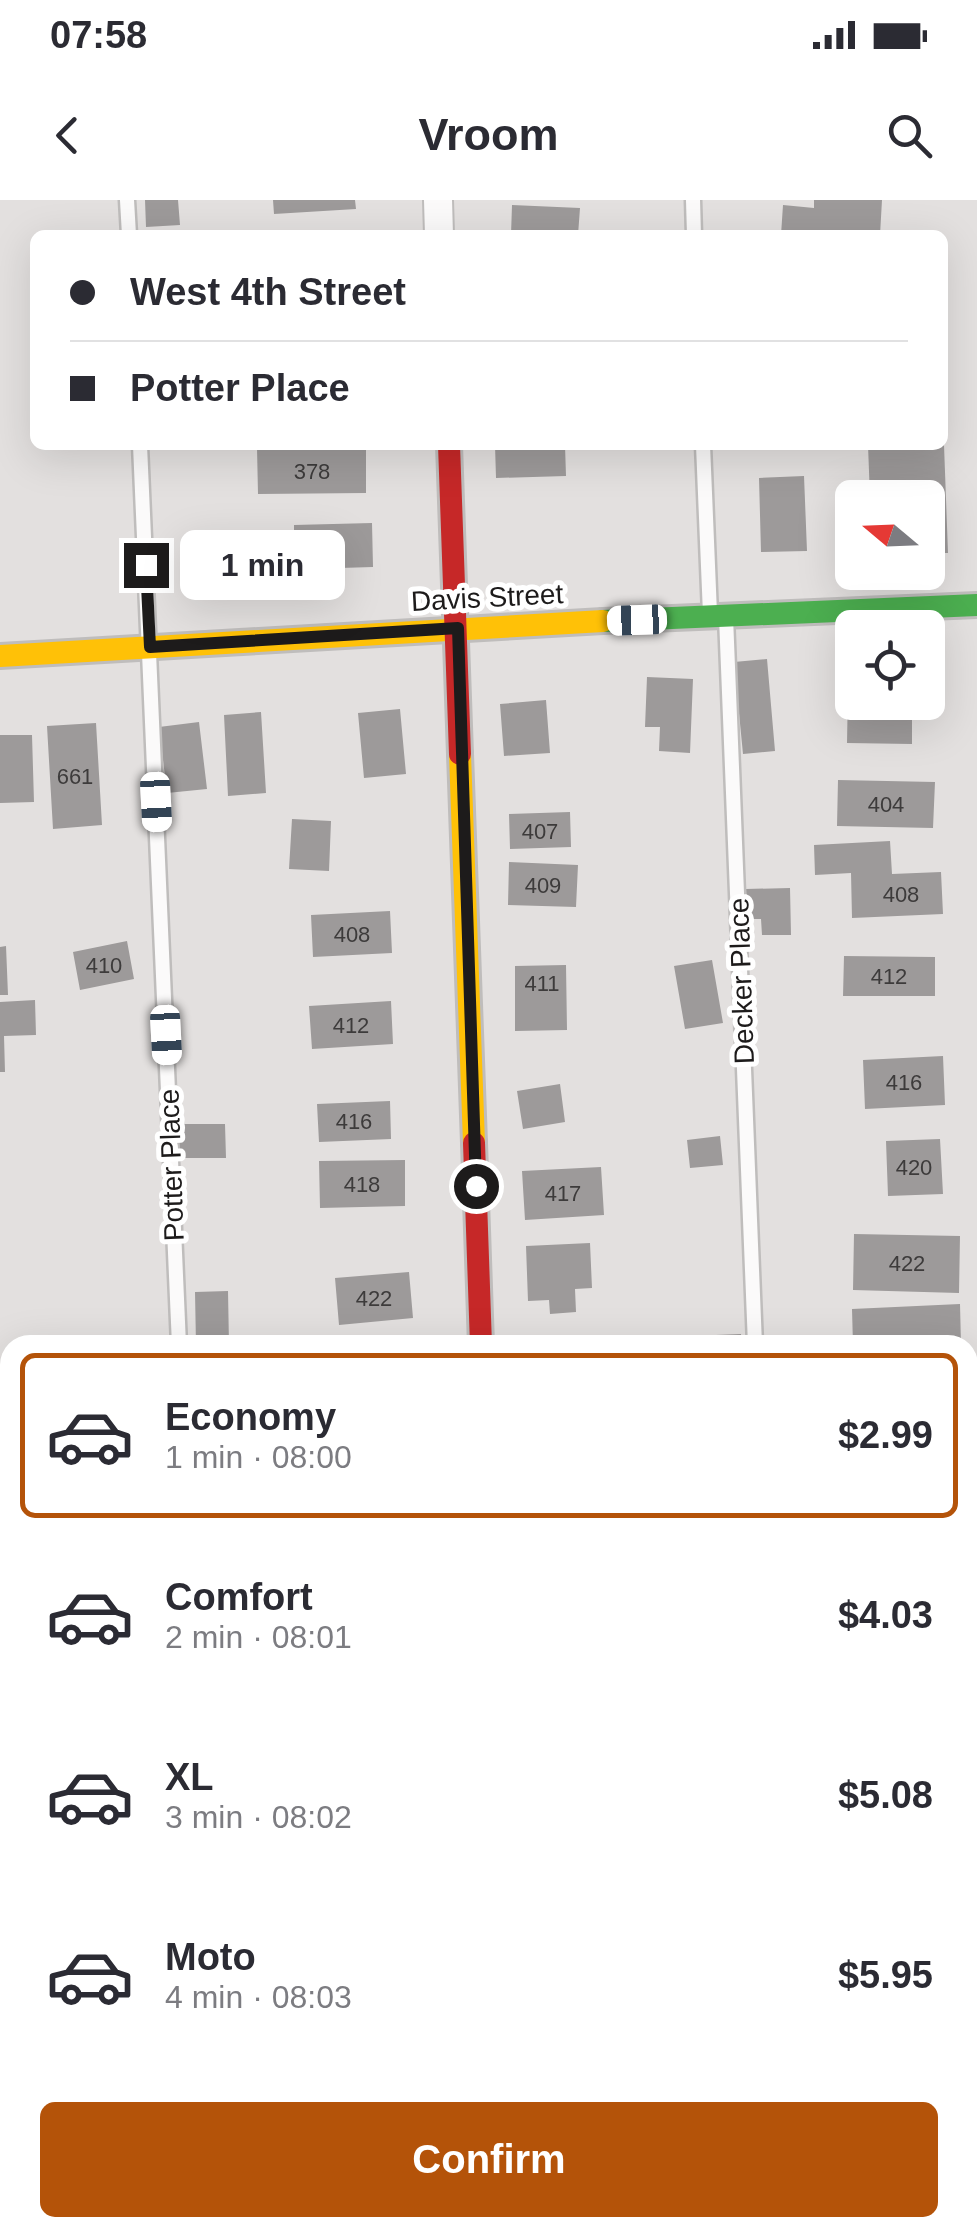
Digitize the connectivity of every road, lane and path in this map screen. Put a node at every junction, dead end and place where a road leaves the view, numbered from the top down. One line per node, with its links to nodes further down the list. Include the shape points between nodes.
1 (127, 200): 4 (lane)
2 (438, 200): 5 (street)
3 (692, 200): 6 (lane)
4 (129, 230)
5 (439, 230)
6 (694, 230)
7 (140, 450): 13 (lane, Potter Place)
8 (450, 450): 12 (street)
9 (703, 450): 11 (lane, Decker Place)
10 (977, 604): 11 (street, Davis Street)
11 (718, 617): 12 (street, Davis Street); 17 (lane, Decker Place)
12 (458, 628): 13 (street, Davis Street); 16 (street)
13 (150, 647): 14 (street, Davis Street); 15 (lane, Potter Place)
14 (0, 656)
15 (179, 1335)
16 (481, 1335)
17 (754, 1335)

